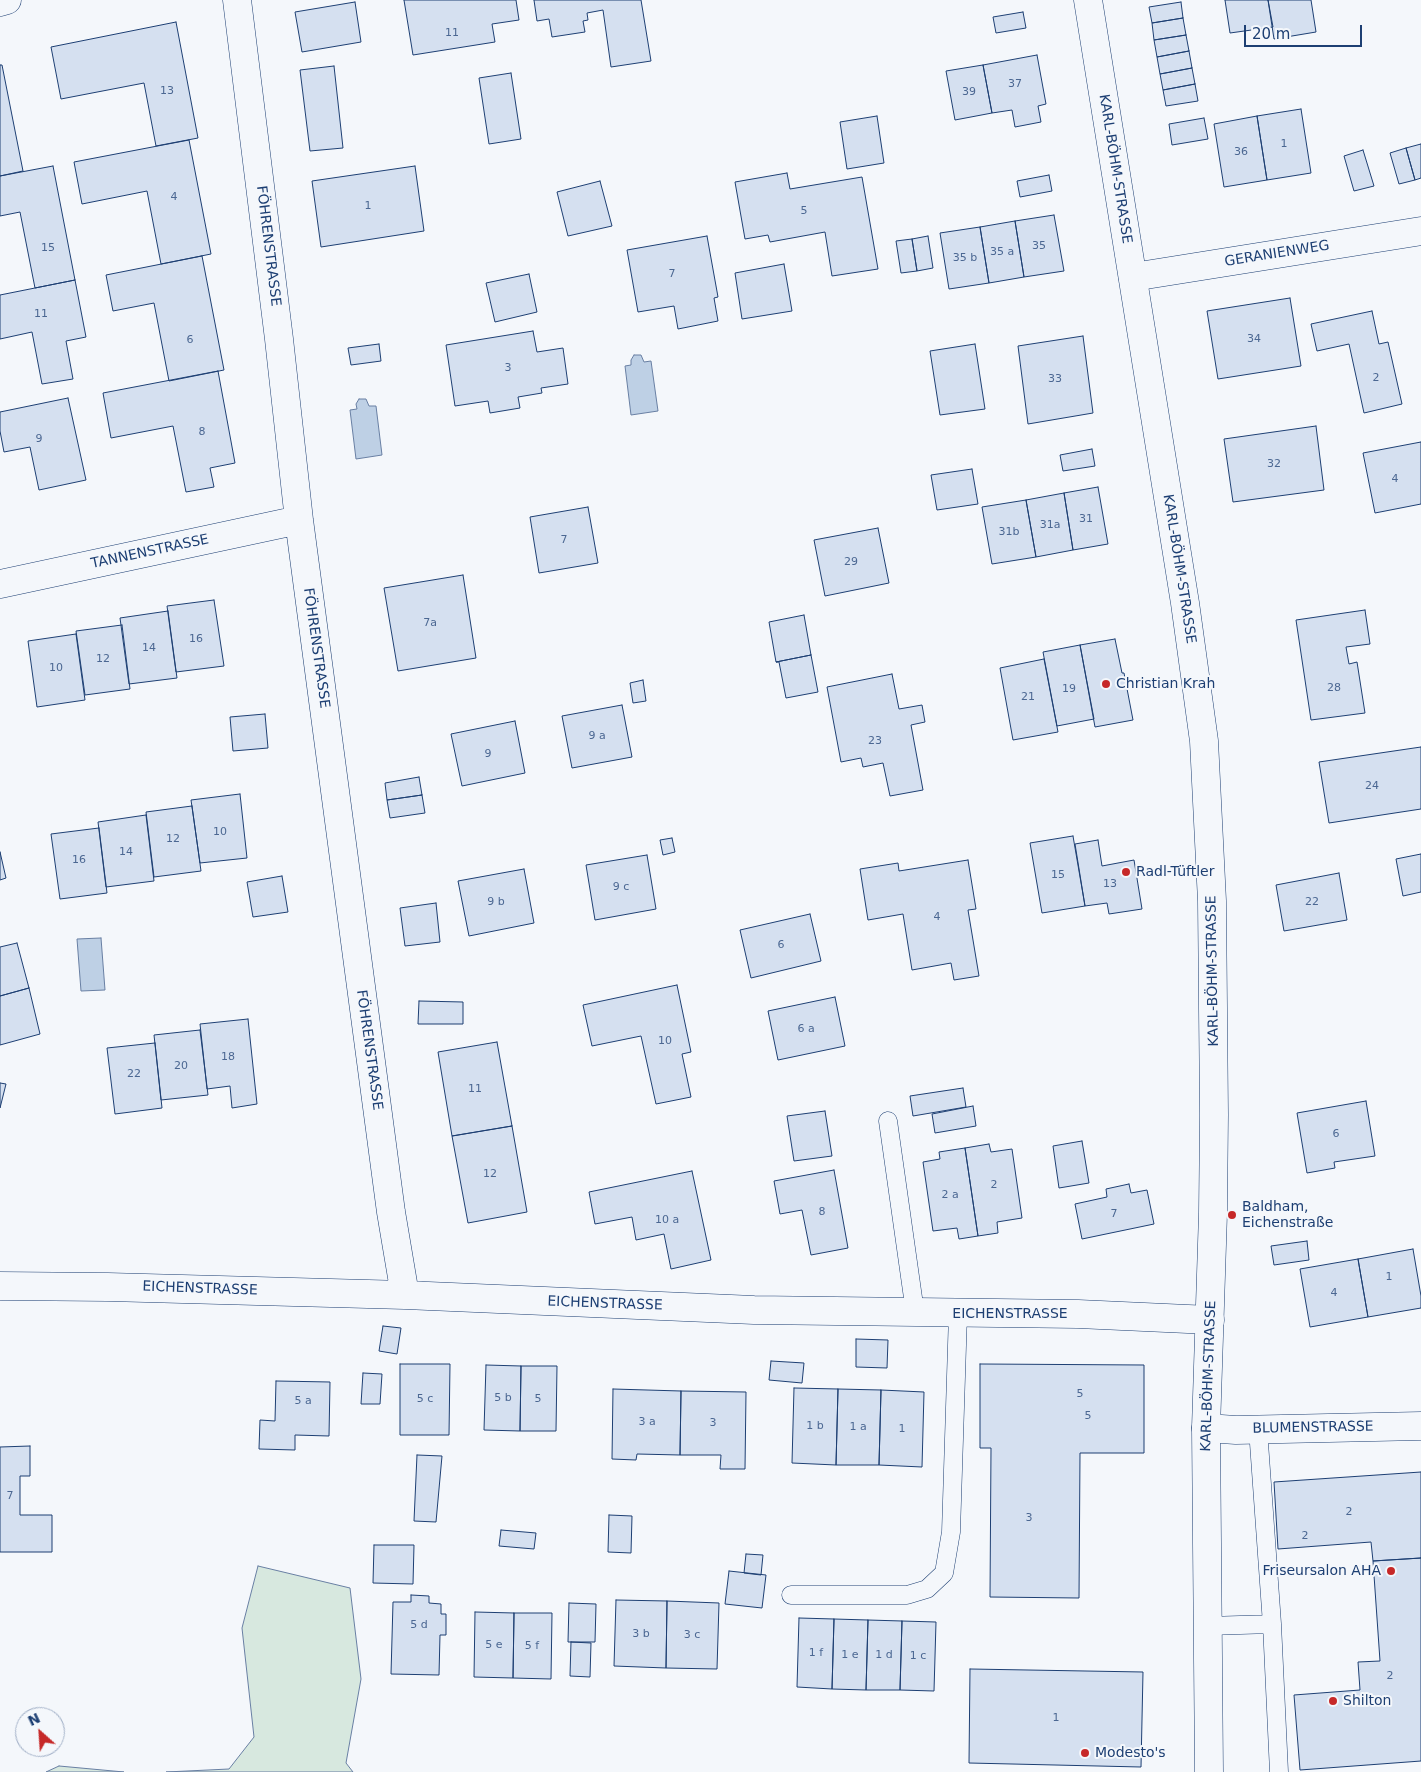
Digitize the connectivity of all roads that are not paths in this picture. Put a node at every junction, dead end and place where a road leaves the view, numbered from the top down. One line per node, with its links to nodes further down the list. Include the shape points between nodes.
1 (8, 0): 4 (street)
2 (237, 0): 7 (street, FÖHRENSTRASSE)
3 (1088, 0): 6 (street, KARL-BÖHM-STRASSE)
4 (0, 2)
5 (1421, 232): 6 (street, GERANIENWEG)
6 (1132, 277): 14 (street, KARL-BÖHM-STRASSE, via 1204,741 1212,900 1214,1115)
7 (299, 520): 8 (street, TANNENSTRASSE); 11 (street, FÖHRENSTRASSE, via 391,1212)
8 (0, 584)
9 (888, 1121): 12 (lane)
10 (0, 1286): 11 (street, EICHENSTRASSE)
11 (405, 1295): 12 (street, EICHENSTRASSE, via 754,1310)
12 (915, 1312): 13 (street, EICHENSTRASSE)
13 (958, 1314): 14 (street, EICHENSTRASSE, via 1078,1314); 18 (lane, via 951,1532 944,1573 927,1589 907,1595)
14 (1210, 1320): 16 (street, KARL-BÖHM-STRASSE)
15 (1421, 1426): 17 (street, BLUMENSTRASSE)
16 (1206, 1428): 17 (street, BLUMENSTRASSE); 20 (street, KARL-BÖHM-STRASSE)
17 (1258, 1429): 19 (lane)
18 (791, 1595)
19 (1272, 1624): 20 (lane); 22 (lane)
20 (1208, 1626): 21 (street, KARL-BÖHM-STRASSE)
21 (1209, 1772)
22 (1279, 1772)

